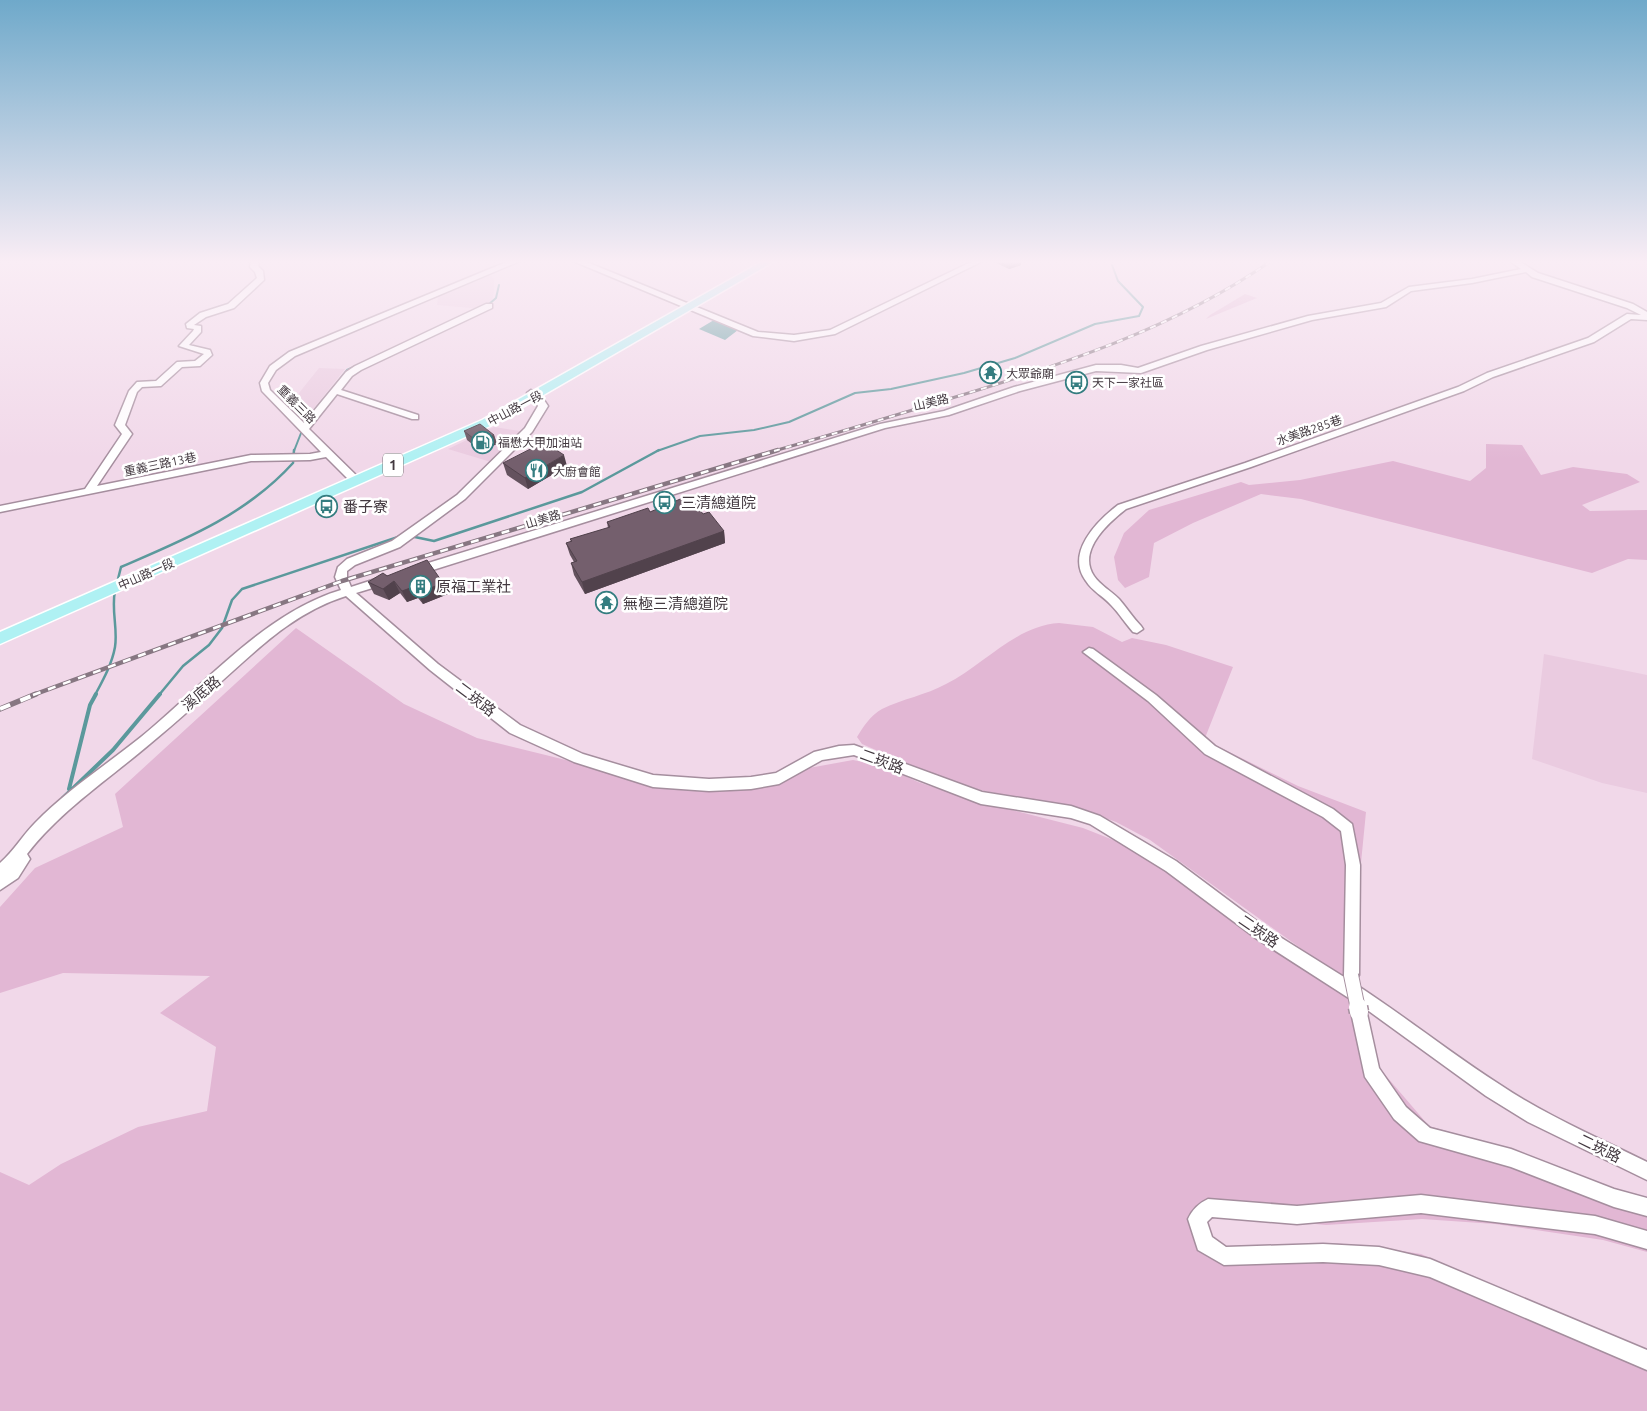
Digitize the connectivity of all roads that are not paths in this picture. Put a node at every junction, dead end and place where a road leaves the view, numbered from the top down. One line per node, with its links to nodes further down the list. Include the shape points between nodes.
1 (193, 327): 15 (street, via 198,328 197,332 183,346 208,354 196,364 180,364 158,384 140,384 133,391 120,425 127,434)
2 (358, 327): 12 (street, 重義三路, via 281,360 264,383 266,391)
3 (445, 327): 9 (street, via 358,368)
4 (650, 327): 10 (main road, 中山路一段 / 1)
5 (738, 327): 6 (street, via 775,337 811,336)
6 (843, 327)
7 (1279, 327): 17 (street, 山美路, via 1138,371 1096,368 1017,389 946,413 811,446)
8 (1612, 327): 20 (street, 水美路285巷, via 1591,340 1490,374 1461,389 1122,507 1107,517 1090,542 1084,567 1089,578)
9 (336, 391): 11 (street); 12 (street)
10 (534, 395): 14 (main road, 中山路一段 / 1, via 453,439); 19 (street, via 543,406 529,430 461,497 422,526 396,544 351,562 342,570 341,577)
11 (415, 416)
12 (305, 428): 13 (street, 重義三路)
13 (326, 454): 14 (street, 重義三路); 15 (street, 重義三路13巷, via 251,458)
14 (354, 479): 21 (main road, 中山路一段 / 1); 22 (main road, 中山路一段 / 1)
15 (88, 492): 16 (street, 重義三路13巷)
16 (0, 509)
17 (409, 573)
18 (391, 578): 19 (street)
19 (347, 591): 24 (street, 溪底路, via 324,599 274,628); 27 (street, 二崁路, via 434,667 515,729 597,764 653,781 709,785 750,783 779,778 819,756 854,750 981,798 1071,812 1095,820 1171,866 1262,934 1377,1006 1517,1106)
20 (1137, 629)
21 (0, 631)
22 (0, 638)
23 (1090, 652): 28 (street, bridge, via 1152,698 1210,750 1328,813 1347,828 1353,865 1351,975 1371,1071 1400,1113 1425,1135 1511,1158 1614,1198)
24 (59, 811): 25 (street, 溪底路, via 39,828 16,858); 26 (street, 溪底路, via 13,872)
25 (0, 872)
26 (0, 883)
27 (1647, 1172)
28 (1647, 1206)
29 (1647, 1240): 30 (street, via 1595,1225 1421,1204 1297,1215 1208,1208 1197,1219 1205,1243 1224,1256 1370,1255 1430,1268)
30 (1647, 1360)

